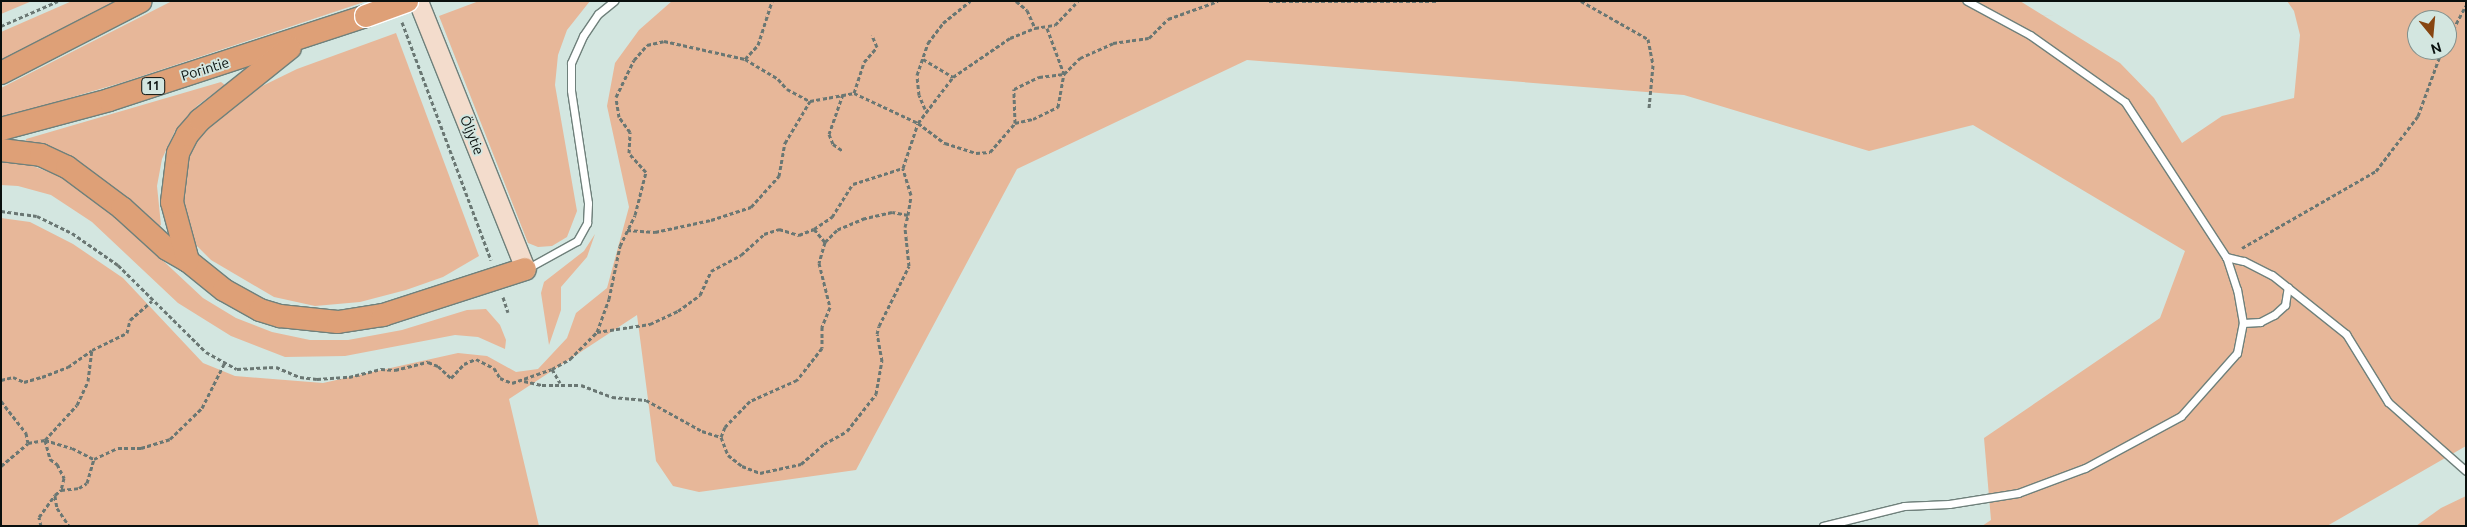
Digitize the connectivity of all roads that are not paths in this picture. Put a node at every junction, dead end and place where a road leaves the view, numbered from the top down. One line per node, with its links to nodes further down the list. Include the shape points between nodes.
1 (141, 1): 7 (highway)
2 (418, 1): 12 (main road, Öljytie)
3 (614, 1): 12 (lane, via 598,14 571,64 571,90 588,203 587,223 577,241)
4 (1967, 1): 10 (lane, via 2030,35 2125,102)
5 (403, 10): 6 (highway, Porintie / 11, bridge, via 366,16)
6 (303, 39): 8 (highway, Porintie / 11); 11 (highway, via 220,101 187,135 178,153 171,188 174,214)
7 (1, 73)
8 (1, 130)
9 (1, 150): 11 (highway, via 41,155 67,167 122,208 167,249)
10 (2226, 257): 13 (lane, via 2265,272); 14 (lane)
11 (188, 261): 12 (highway, via 224,290 253,306 280,316 338,322 383,315)
12 (525, 269)
13 (2288, 287): 14 (lane, via 2285,305 2274,315 2260,322); 15 (lane, via 2346,334 2388,402)
14 (2243, 323): 16 (lane, via 2237,353 2181,416 2085,468 2018,493 1949,504 1904,506)
15 (2466, 471)
16 (1823, 526)

